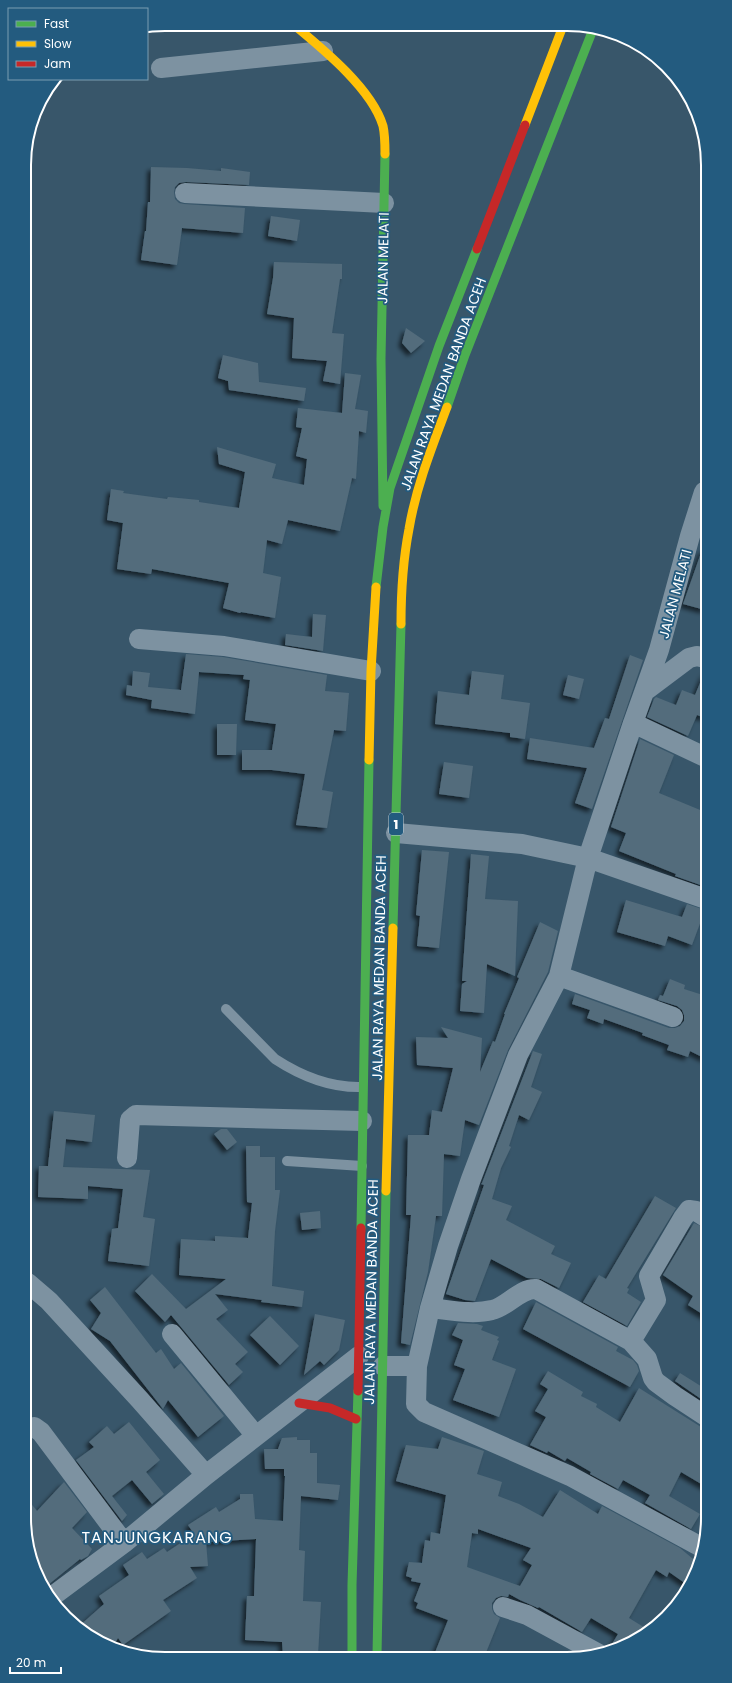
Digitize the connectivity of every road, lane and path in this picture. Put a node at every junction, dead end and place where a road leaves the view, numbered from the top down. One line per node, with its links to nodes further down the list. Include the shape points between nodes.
1 (301, 31): 4 (main road, JALAN MELATI)
2 (561, 31): 9 (main road, JALAN RAYA MEDAN BANDA ACEH, via 439,346 390,488)
3 (591, 34): 16 (main road, JALAN RAYA MEDAN BANDA ACEH / 1, via 464,355 422,476 414,508 404,564 401,610)
4 (323, 51): 5 (street); 7 (main road, JALAN MELATI, via 361,88 382,125 385,142)
5 (161, 68)
6 (185, 193): 7 (street)
7 (384, 203): 9 (main road, JALAN MELATI, via 381,359)
8 (701, 501): 13 (street, JALAN MELATI, via 660,650)
9 (383, 527): 12 (main road, JALAN RAYA MEDAN BANDA ACEH, via 376,584)
10 (139, 639): 12 (street, via 224,646)
11 (701, 657): 13 (street, via 689,658)
12 (371, 671): 22 (main road, JALAN RAYA MEDAN BANDA ACEH)
13 (645, 691): 14 (street, JALAN MELATI)
14 (633, 724): 15 (street); 17 (street, JALAN MELATI)
15 (701, 755)
16 (396, 833): 17 (street, via 522,844); 33 (main road, JALAN RAYA MEDAN BANDA ACEH / 1)
17 (588, 858): 18 (street); 19 (street, JALAN MELATI)
18 (701, 897)
19 (558, 976): 21 (street); 29 (street, JALAN MELATI, via 518,1054 471,1179)
20 (226, 1008): 22 (lane, via 275,1059 284,1065 302,1075 336,1086)
21 (673, 1017)
22 (362, 1087): 23 (main road, JALAN RAYA MEDAN BANDA ACEH)
23 (362, 1121): 24 (street, via 136,1115 130,1120); 26 (main road, JALAN RAYA MEDAN BANDA ACEH)
24 (127, 1158)
25 (287, 1161): 26 (lane)
26 (362, 1166): 32 (main road, JALAN RAYA MEDAN BANDA ACEH)
27 (701, 1214): 31 (street, via 689,1210 651,1272 650,1279 656,1300)
28 (31, 1286): 40 (street, via 49,1301)
29 (430, 1308): 31 (street, via 480,1312 493,1310 529,1290 536,1289); 34 (street, JALAN MELATI)
30 (172, 1334): 39 (street)
31 (631, 1341): 36 (street, via 647,1359 656,1382)
32 (359, 1356): 35 (street); 37 (main road, JALAN RAYA MEDAN BANDA ACEH)
33 (383, 1366): 34 (street); 47 (main road, JALAN RAYA MEDAN BANDA ACEH / 1, via 375,1587)
34 (417, 1366): 42 (street, JALAN MELATI, via 416,1401 424,1412 570,1476)
35 (299, 1403): 37 (main road, via 330,1408); 39 (street)
36 (701, 1413)
37 (356, 1419): 46 (main road, JALAN RAYA MEDAN BANDA ACEH)
38 (31, 1428): 41 (street, via 41,1432)
39 (256, 1436): 40 (street)
40 (206, 1475): 41 (street)
41 (124, 1543): 43 (street)
42 (698, 1545)
43 (55, 1594)
44 (503, 1606): 45 (street, via 526,1615)
45 (591, 1650)
46 (352, 1652)
47 (376, 1652)

